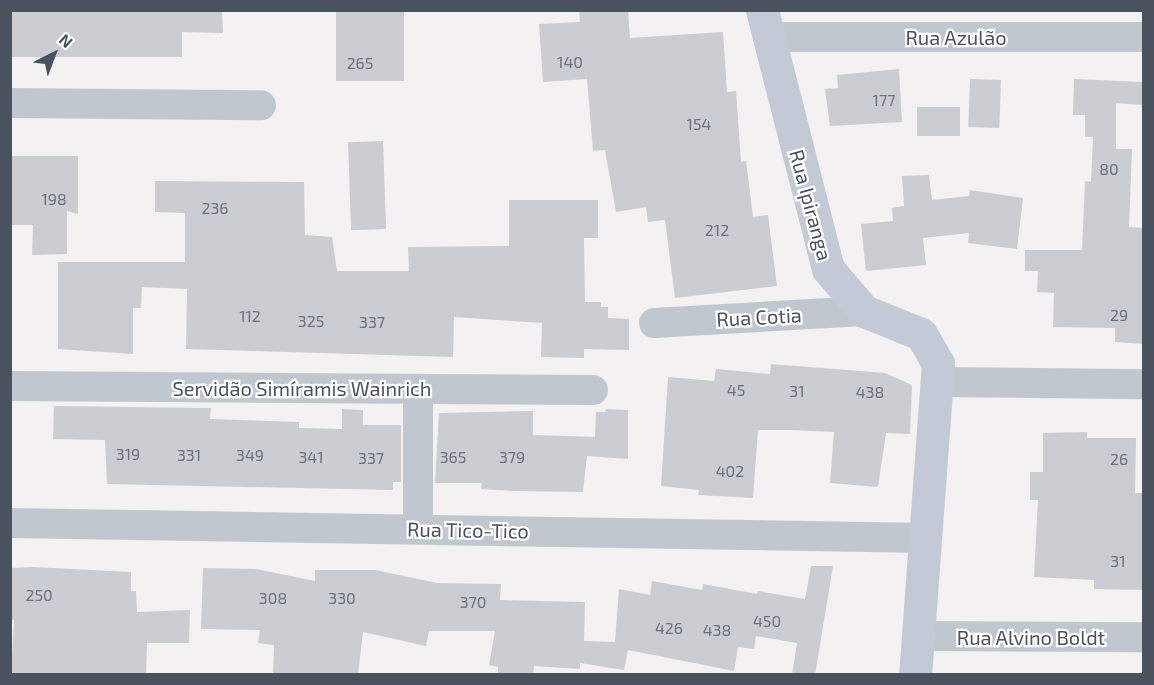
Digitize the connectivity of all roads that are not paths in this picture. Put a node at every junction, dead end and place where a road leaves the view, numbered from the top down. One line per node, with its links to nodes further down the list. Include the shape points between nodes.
1 (765, 23): 2 (street, Rua Azulão); 5 (street, Rua Ipiranga, via 828,269 836,284)
2 (1143, 37)
3 (10, 103): 4 (street)
4 (261, 105)
5 (864, 311): 6 (street, Rua Cotia); 7 (street, Rua Ipiranga, via 921,334 932,348)
6 (654, 323)
7 (939, 382): 8 (street); 14 (street, Rua Ipiranga)
8 (1143, 384)
9 (10, 386): 10 (street, Servidão Simíramis Wainrich)
10 (418, 389): 11 (street, Servidão Simíramis Wainrich); 13 (street)
11 (593, 390)
12 (10, 523): 13 (street, Rua Tico-Tico)
13 (418, 529): 14 (street, Rua Tico-Tico)
14 (926, 538): 15 (street, Rua Ipiranga)
15 (918, 636): 16 (street, Rua Alvino Boldt); 17 (street, Rua Ipiranga)
16 (1143, 638)
17 (915, 675)

